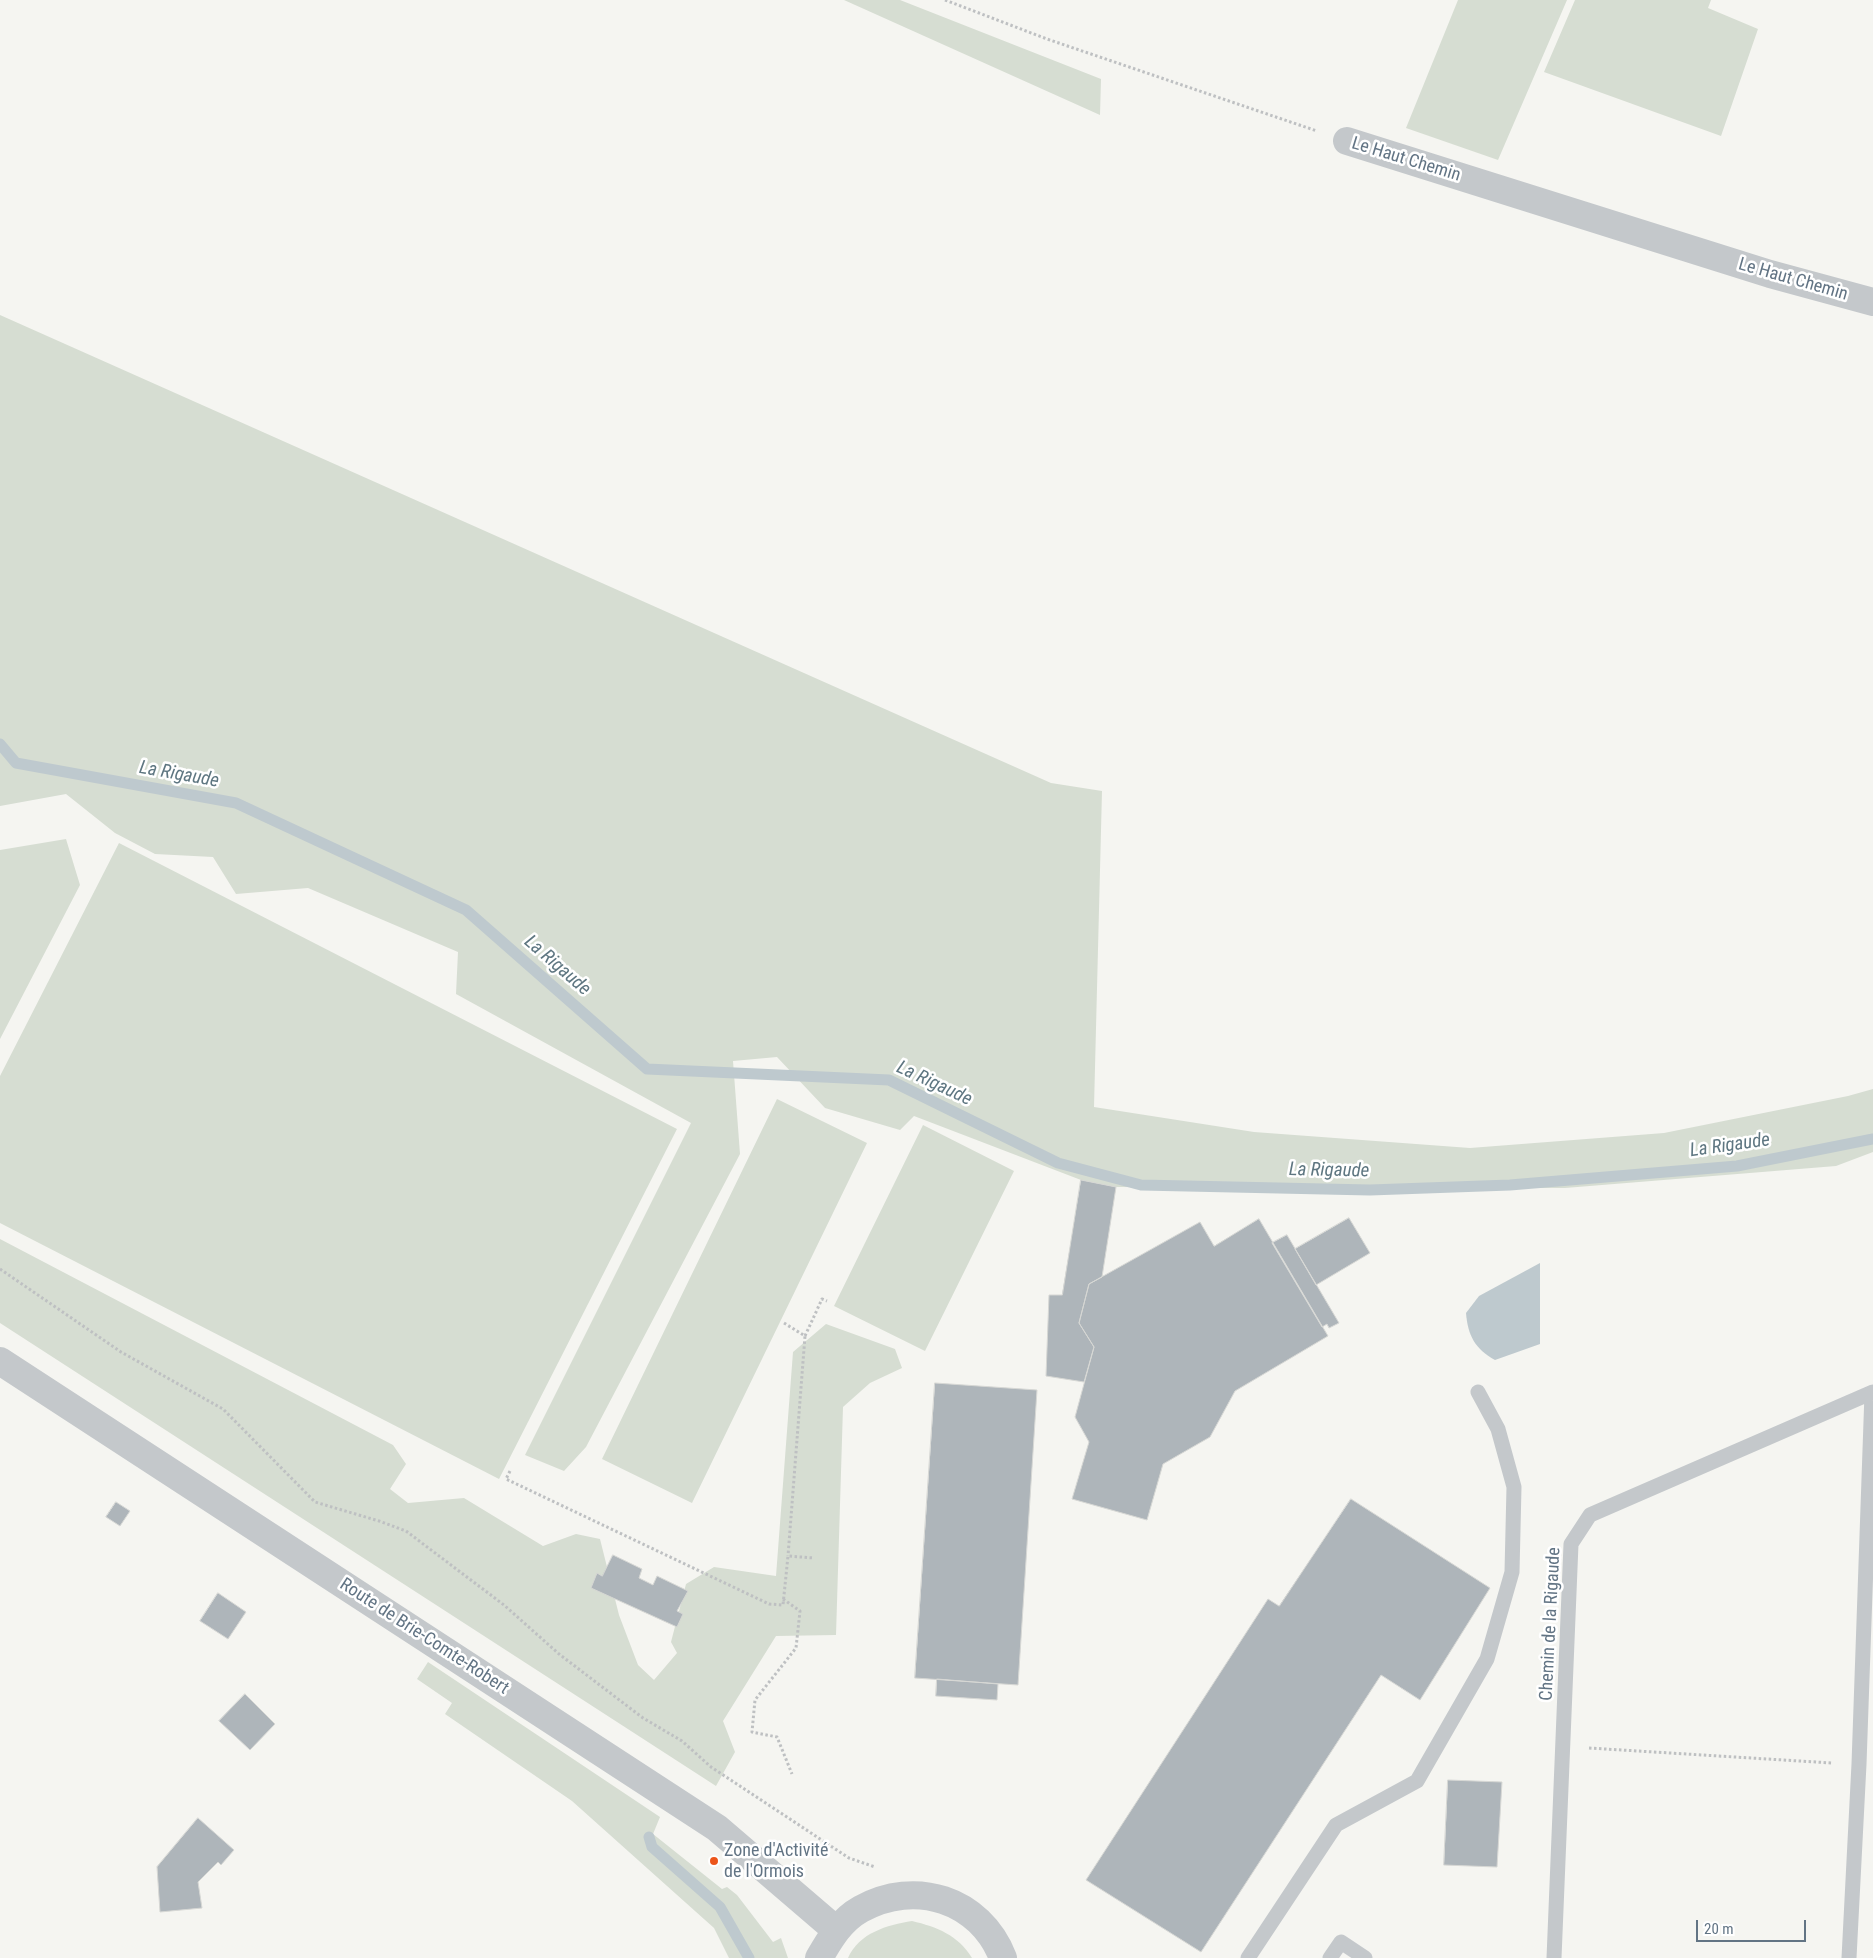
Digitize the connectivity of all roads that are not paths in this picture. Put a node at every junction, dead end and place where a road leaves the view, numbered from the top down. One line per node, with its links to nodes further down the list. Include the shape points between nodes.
1 (1347, 141): 2 (street, Le Haut Chemin, via 1760,271)
2 (1873, 302)
3 (0, 1361): 6 (street, Route de Brie-Comte-Robert, via 717,1828)
4 (1478, 1392): 9 (lane, via 1498,1429 1514,1488 1512,1572 1487,1659 1417,1781 1336,1825)
5 (1872, 1392): 12 (lane, Chemin de la Rigaude, via 1590,1515 1571,1544); 13 (lane)
6 (836, 1930): 7 (street); 8 (street, via 859,1910 881,1900 926,1894 951,1902 978,1920 998,1945)
7 (820, 1958)
8 (1003, 1958)
9 (1248, 1958)
10 (1330, 1958): 11 (lane, via 1340,1942)
11 (1365, 1958)
12 (1554, 1958)
13 (1849, 1958)

